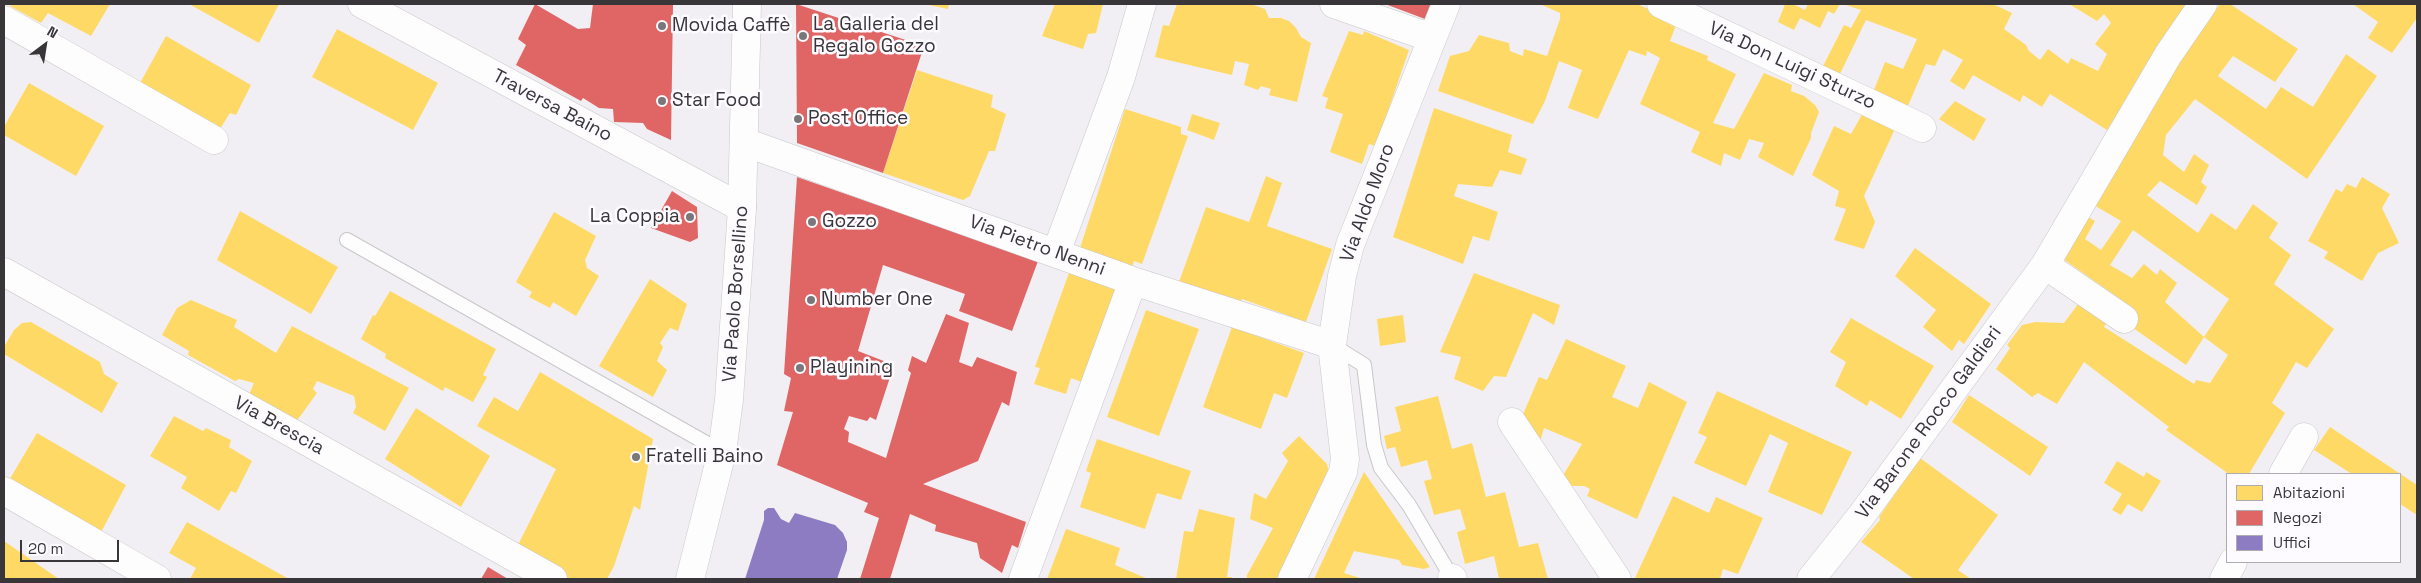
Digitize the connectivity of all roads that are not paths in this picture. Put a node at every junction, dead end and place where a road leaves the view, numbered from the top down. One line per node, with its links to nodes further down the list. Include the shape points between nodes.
1 (362, 4): 13 (street, Traversa Baino)
2 (747, 4): 12 (street, Via Paolo Borsellino)
3 (1142, 4): 15 (street, via 1121,77)
4 (1334, 4): 9 (street)
5 (1446, 4): 9 (street, Via Aldo Moro)
6 (1661, 4): 10 (street, Via Don Luigi Sturzo)
7 (2203, 4): 16 (street, Via Barone Rocco Galdieri, via 2168,55)
8 (4, 20): 11 (street)
9 (1432, 38): 20 (street, Via Aldo Moro, via 1350,245)
10 (1922, 128)
11 (214, 140)
12 (744, 142): 13 (street, Via Paolo Borsellino); 15 (street, Via Pietro Nenni)
13 (742, 208): 23 (street, Via Paolo Borsellino, via 729,400)
14 (347, 240): 23 (lane)
15 (1056, 253): 18 (street, Via Pietro Nenni)
16 (2045, 265): 19 (street); 34 (street, Via Barone Rocco Galdieri)
17 (4, 272): 29 (street, Via Brescia)
18 (1133, 281): 20 (street, Via Pietro Nenni); 31 (street)
19 (2124, 319)
20 (1332, 345): 27 (lane, via 1364,364 1374,445 1381,468 1409,504); 32 (street, Via Aldo Moro, via 1345,458 1343,472)
21 (1512, 422): 33 (street)
22 (2304, 437): 24 (street)
23 (722, 452): 30 (street, Via Paolo Borsellino)
24 (2284, 473)
25 (4, 491): 28 (street)
26 (2233, 563): 35 (street)
27 (1453, 578)
28 (157, 579)
29 (554, 579)
30 (690, 579)
31 (1024, 579)
32 (1292, 579)
33 (1617, 579)
34 (1811, 579)
35 (2224, 579)

